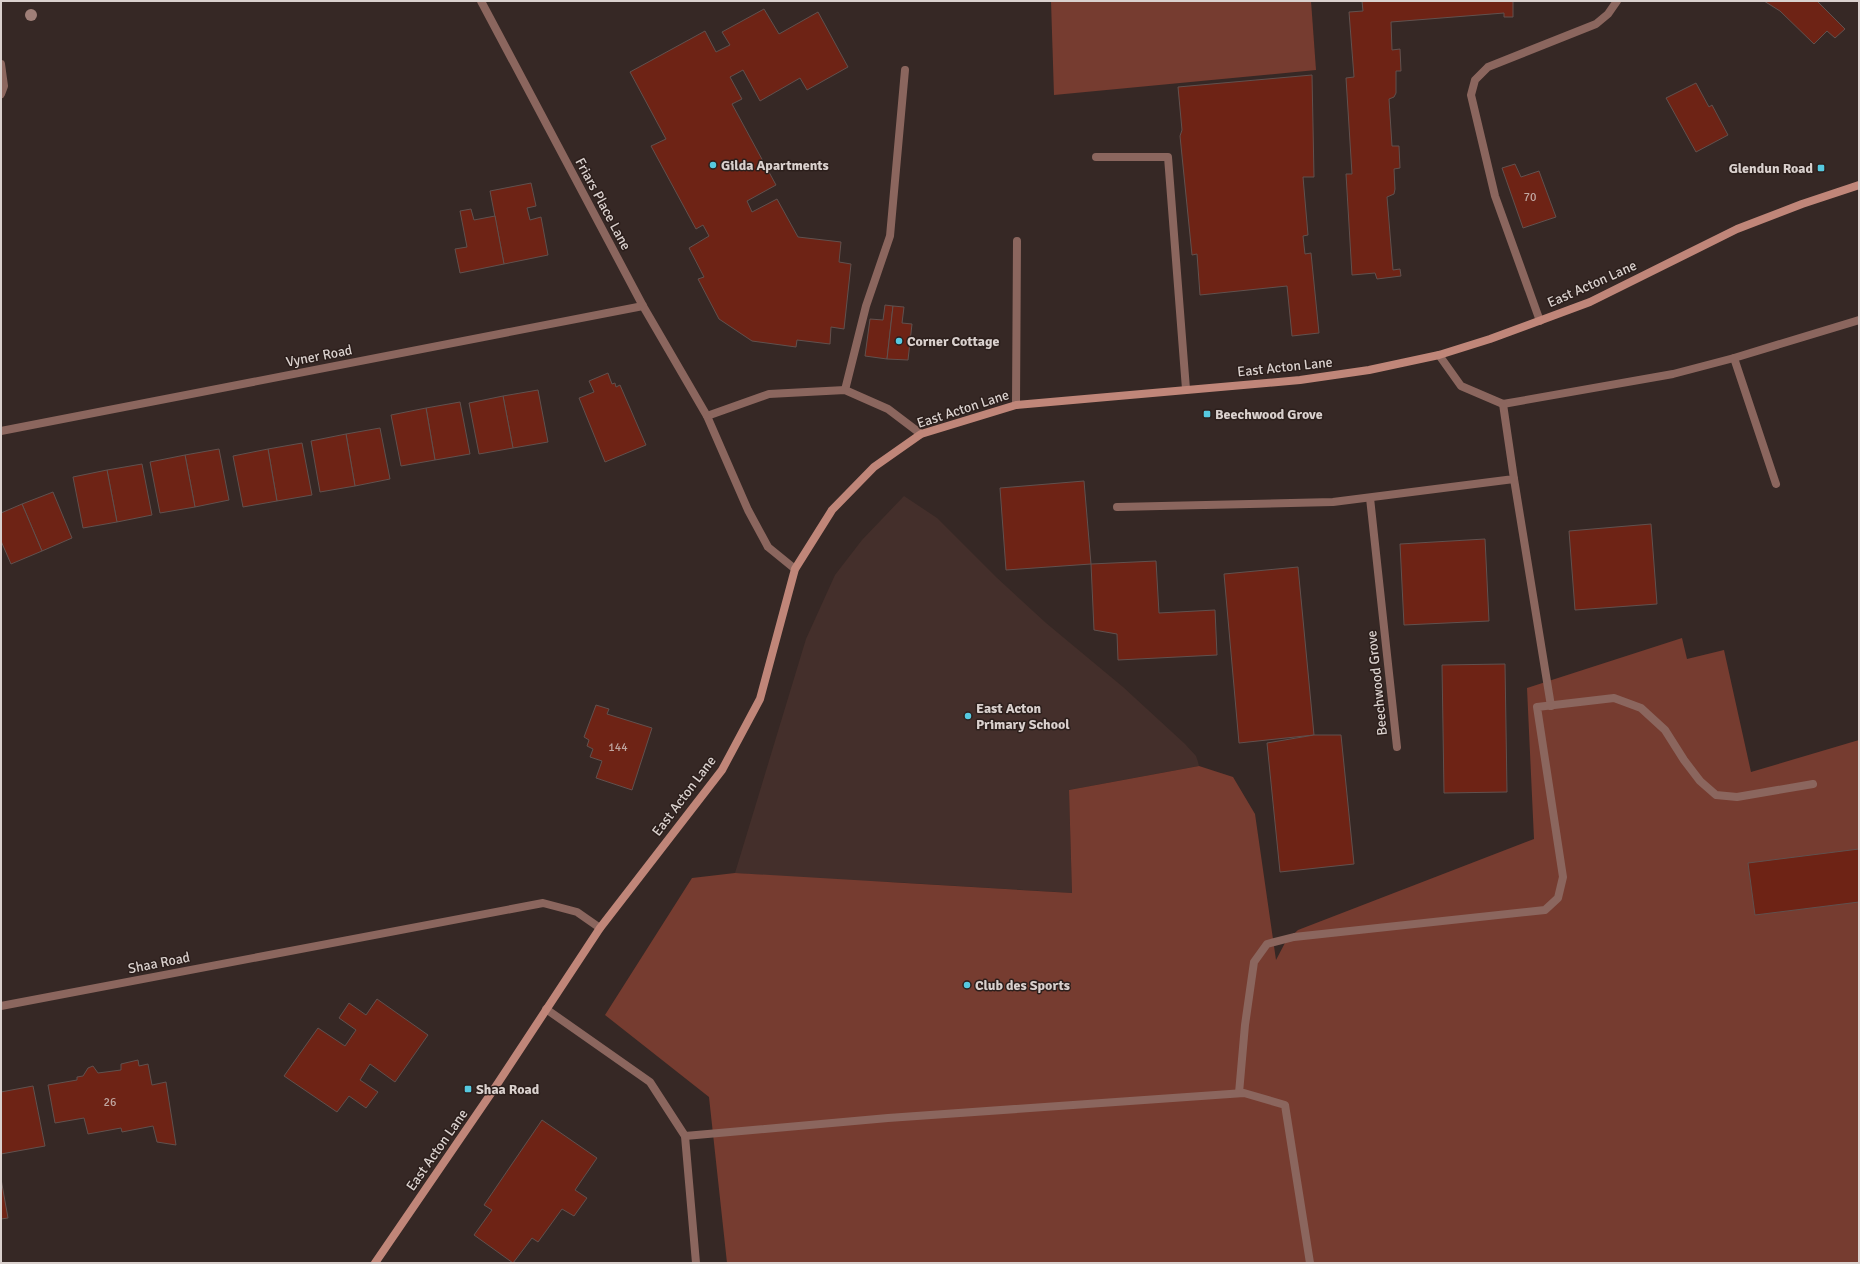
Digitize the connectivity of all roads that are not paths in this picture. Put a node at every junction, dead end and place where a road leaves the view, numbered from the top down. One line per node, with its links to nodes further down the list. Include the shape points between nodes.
1 (480, 1): 9 (street, Friars Place Lane)
2 (1617, 1): 11 (street, via 1608,14 1596,24 1488,67 1475,80 1471,95 1495,196)
3 (1, 64): 5 (street, via 4,86)
4 (905, 70): 15 (street, via 890,236 866,306)
5 (1, 94)
6 (1096, 158): 14 (street, via 1168,158)
7 (1859, 185): 11 (street, East Acton Lane, via 1737,229 1590,302)
8 (1017, 241): 17 (street)
9 (643, 306): 18 (street, Friars Place Lane); 19 (street, Vyner Road)
10 (1859, 320): 13 (street)
11 (1540, 321): 12 (street, East Acton Lane)
12 (1439, 355): 14 (street, East Acton Lane, via 1369,370 1300,380); 16 (street, via 1461,386)
13 (1734, 358): 16 (street, via 1673,374); 22 (street)
14 (1186, 389): 17 (street, East Acton Lane)
15 (845, 390): 18 (street, via 769,394); 20 (street, via 888,409)
16 (1503, 404): 21 (street)
17 (1016, 405): 20 (street, East Acton Lane)
18 (707, 416): 25 (street, Friars Place Lane, via 748,510 768,547)
19 (1, 431)
20 (921, 434): 25 (street, East Acton Lane, via 874,467 832,510)
21 (1514, 479): 23 (street); 26 (street)
22 (1776, 484)
23 (1370, 498): 24 (street, via 1333,502); 27 (street, Beechwood Grove)
24 (1117, 507)
25 (795, 569): 29 (street, East Acton Lane, via 760,699 722,770)
26 (1551, 706): 28 (street, via 1614,698 1640,708 1665,730 1700,781 1716,795 1736,797); 32 (street, via 1537,707 1563,877 1558,898 1545,910 1294,937 1267,944 1254,962)
27 (1397, 746)
28 (1813, 784)
29 (600, 928): 30 (street, Shaa Road, via 577,912 543,903); 31 (street, East Acton Lane)
30 (1, 1006)
31 (546, 1009): 33 (street, via 650,1082); 34 (street, East Acton Lane)
32 (1238, 1093): 33 (street, via 888,1118); 36 (street, via 1285,1105)
33 (685, 1136): 35 (street)
34 (375, 1263)
35 (696, 1263)
36 (1310, 1263)

